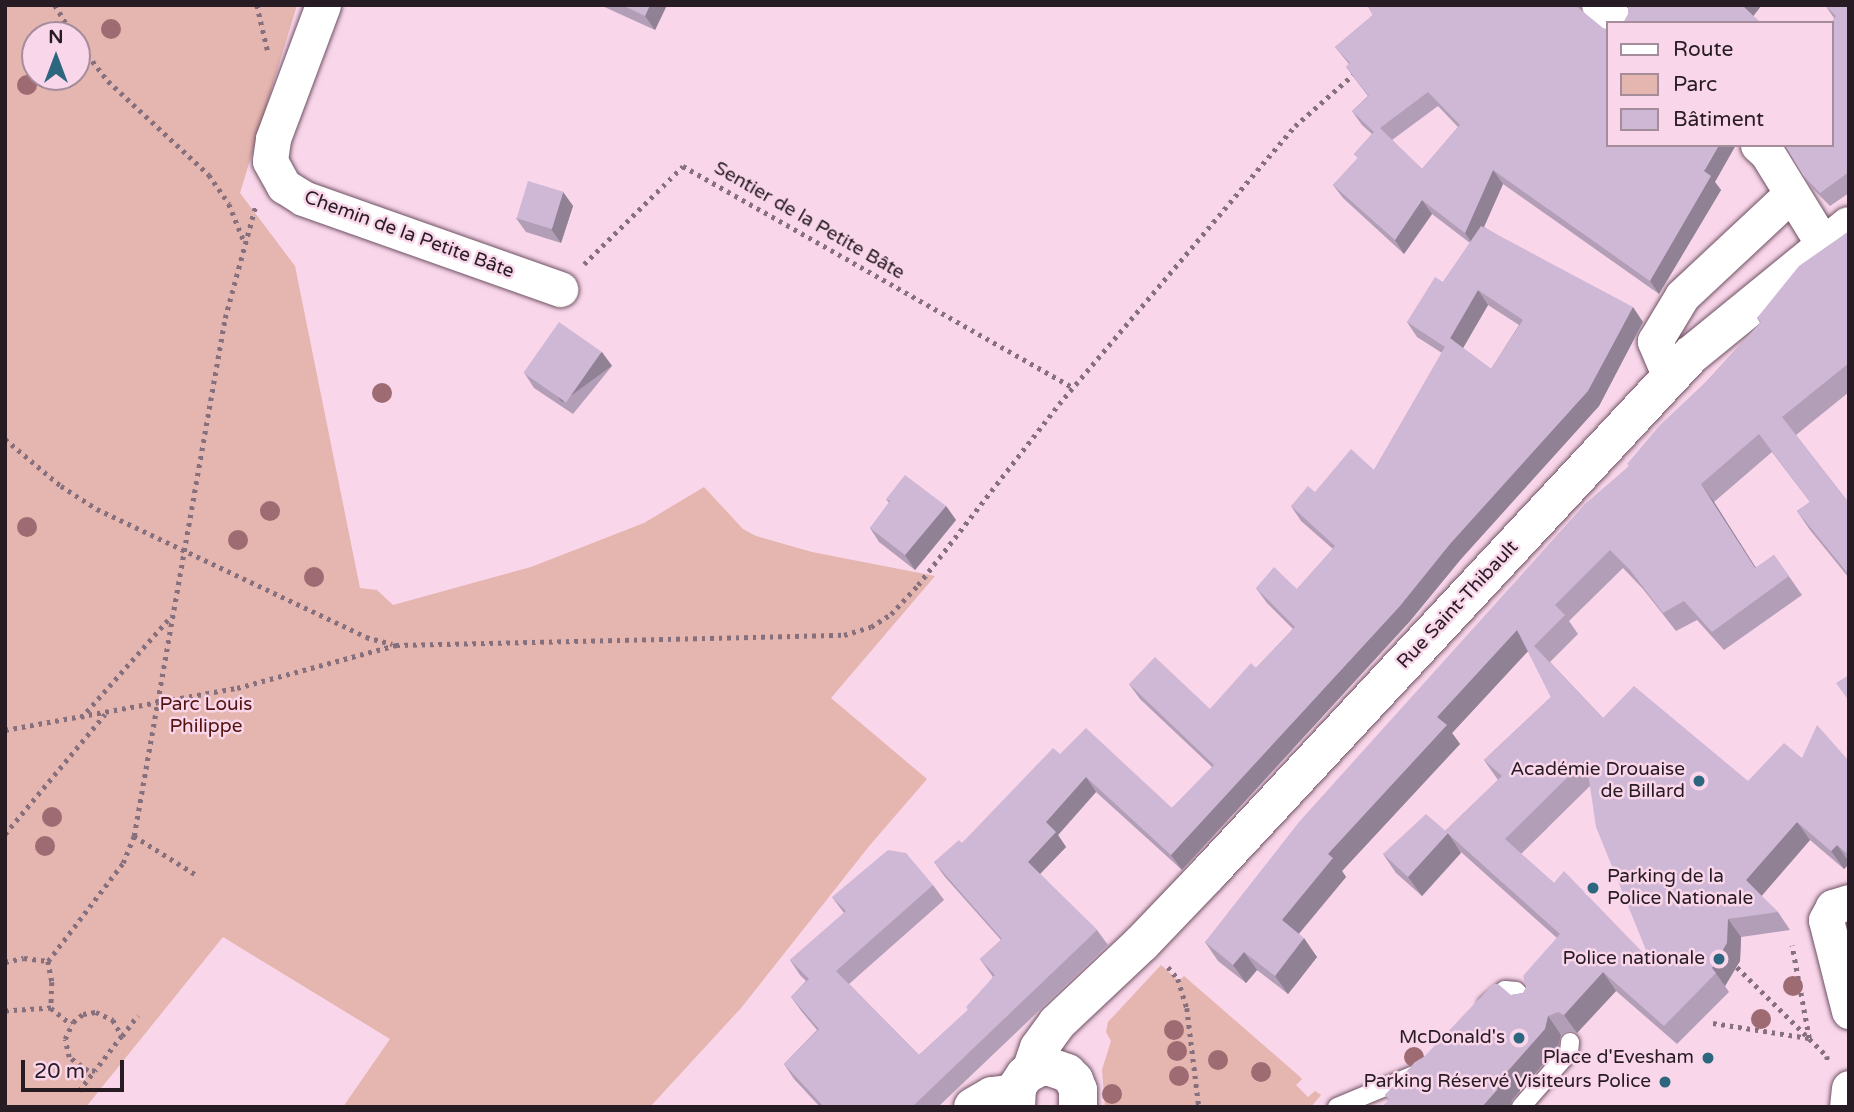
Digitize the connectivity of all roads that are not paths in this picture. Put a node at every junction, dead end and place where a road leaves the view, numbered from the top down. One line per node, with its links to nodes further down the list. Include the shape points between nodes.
1 (323, 5): 7 (street, Chemin de la Petite Bâte, via 278,120 270,161 284,186 303,198)
2 (1598, 5): 3 (street)
3 (1616, 21)
4 (1760, 147): 5 (street)
5 (1790, 194): 6 (street); 8 (street, via 1682,296 1655,341)
6 (1836, 235): 8 (main road, Rue Saint-Thibault, via 1690,355)
7 (560, 289)
8 (1670, 377): 11 (main road, Rue Saint-Thibault, via 1142,943)
9 (1849, 902): 10 (street, via 1833,907 1826,919)
10 (1845, 966): 13 (street)
11 (1082, 1000): 18 (main road, Rue Saint-Thibault, via 1051,1029); 19 (main road, via 1074,1036)
12 (1528, 1003): 14 (lane, via 1516,991 1505,990)
13 (1849, 1011)
14 (1478, 1015)
15 (1570, 1042): 22 (lane, via 1569,1052)
16 (1435, 1062): 21 (lane)
17 (1849, 1088): 23 (street)
18 (1021, 1090): 19 (main road, via 1050,1067 1067,1073); 20 (main road, via 992,1096)
19 (1076, 1093)
20 (973, 1107)
21 (1337, 1107)
22 (1521, 1107)
23 (1847, 1107)

